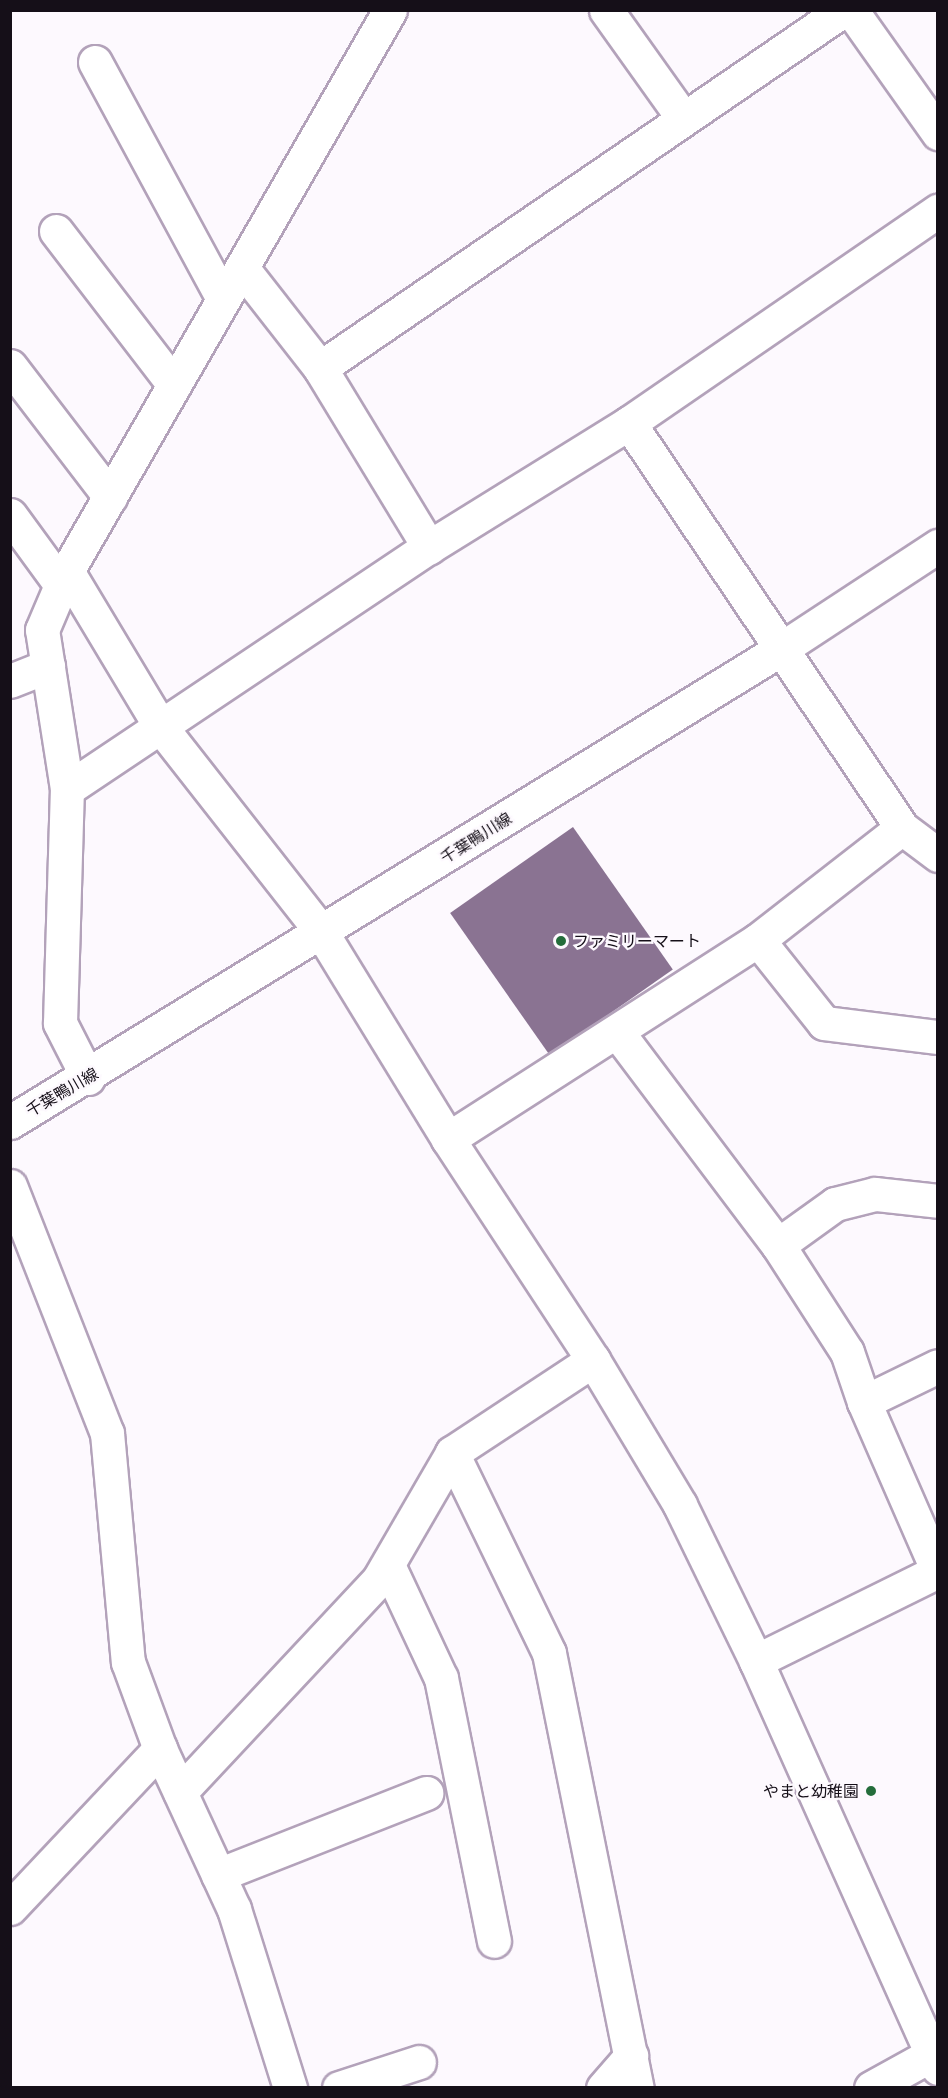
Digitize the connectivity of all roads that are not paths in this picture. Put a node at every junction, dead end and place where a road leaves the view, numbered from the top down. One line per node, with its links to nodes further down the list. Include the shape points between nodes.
1 (390, 10): 10 (street)
2 (606, 10): 6 (street)
3 (843, 10): 6 (street)
4 (851, 10): 7 (street)
5 (95, 62): 11 (street)
6 (683, 118): 13 (street)
7 (938, 133)
8 (938, 211): 15 (street)
9 (56, 231): 14 (street)
10 (242, 268): 11 (street); 13 (street)
11 (223, 299): 14 (street)
12 (10, 366): 16 (street)
13 (320, 368): 19 (street)
14 (174, 384): 16 (street)
15 (629, 423): 19 (street); 21 (street)
16 (110, 497): 20 (street)
17 (10, 515): 20 (street)
18 (938, 546): 21 (street, 千葉鴨川線)
19 (429, 547): 24 (street)
20 (64, 578): 22 (street, via 42,630); 24 (street)
21 (781, 649): 26 (street); 28 (street, 千葉鴨川線)
22 (48, 666): 23 (street); 25 (street)
23 (10, 681)
24 (160, 726): 25 (street); 28 (street)
25 (67, 789): 32 (street, via 60,1023)
26 (902, 828): 27 (street); 29 (street)
27 (938, 855)
28 (320, 930): 32 (street, 千葉鴨川線); 34 (street)
29 (758, 940): 30 (street); 31 (street, via 824,1023)
30 (618, 1033): 34 (street); 37 (street)
31 (938, 1037)
32 (88, 1078): 33 (street, 千葉鴨川線)
33 (10, 1122)
34 (448, 1139): 38 (street)
35 (10, 1186): 45 (street, via 108,1433 129,1662)
36 (938, 1201): 37 (street, via 875,1194 835,1204)
37 (778, 1245): 40 (street, via 847,1352)
38 (593, 1360): 41 (street); 44 (street, via 680,1505)
39 (938, 1366): 40 (street)
40 (864, 1402): 43 (street)
41 (452, 1453): 42 (street); 53 (street, via 549,1653)
42 (388, 1565): 46 (street, via 301,1667); 50 (street, via 441,1678)
43 (937, 1571): 44 (street)
44 (756, 1661): 51 (street)
45 (160, 1749): 46 (street); 49 (street)
46 (180, 1792): 48 (street)
47 (426, 1793): 48 (street)
48 (218, 1875): 54 (street, via 234,1909)
49 (10, 1908)
50 (494, 1941)
51 (935, 2058): 57 (street)
52 (418, 2062): 55 (street)
53 (634, 2072): 56 (street)
54 (290, 2088)
55 (339, 2088)
56 (603, 2088)
57 (872, 2088)

